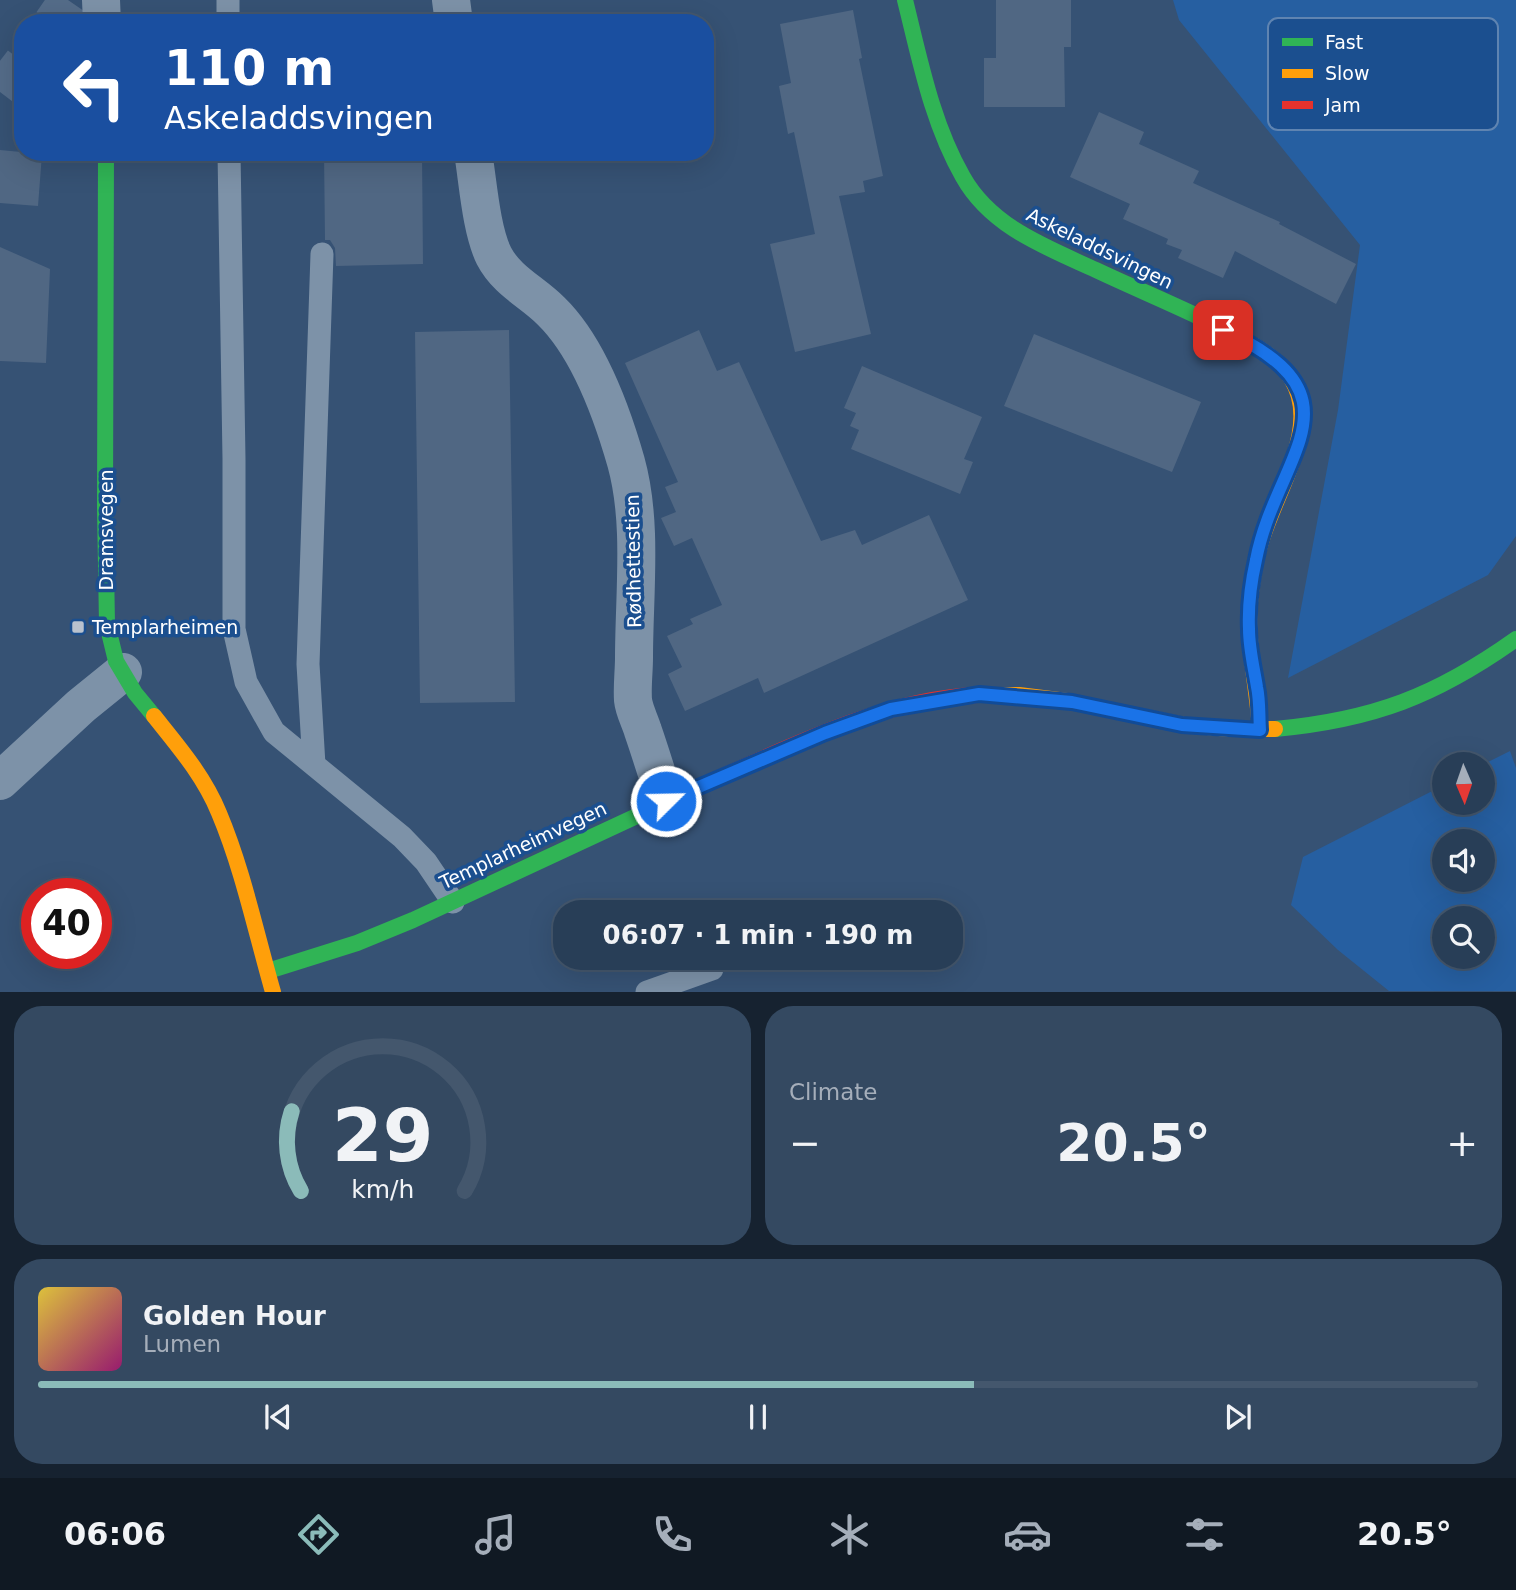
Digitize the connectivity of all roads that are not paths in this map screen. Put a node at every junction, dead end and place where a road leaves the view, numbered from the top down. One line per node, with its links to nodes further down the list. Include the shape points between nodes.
1 (905, 0): 8 (street, Askeladdsvingen, via 941,126 978,199 1023,236 1247,341 1292,377 1302,396 1304,423 1261,537 1250,603)
2 (106, 161): 7 (street, Dramsvegen, via 106,602 107,624)
3 (229, 161): 9 (lane, via 234,629 246,682 274,732)
4 (474, 161): 11 (street, Rødhettestien, via 493,255 503,271 551,311 573,339 592,371 626,460 634,492 637,558 633,702)
5 (322, 254): 9 (lane, via 308,664)
6 (1516, 639): 8 (street, Templarheimvegen, via 1430,695 1339,723)
7 (123, 672): 10 (street); 14 (street, Dramsvegen, via 135,694 192,763 219,812)
8 (1260, 730): 11 (street, Templarheimvegen, via 1182,725 1072,702 979,694 891,709)
9 (314, 765): 12 (lane, via 402,837)
10 (0, 780)
11 (666, 801): 12 (street, Templarheimvegen)
12 (453, 902): 14 (street, Templarheimvegen, via 367,939)
13 (709, 970): 16 (lane)
14 (268, 971): 15 (street, Dramsvegen)
15 (273, 992)
16 (647, 992)

